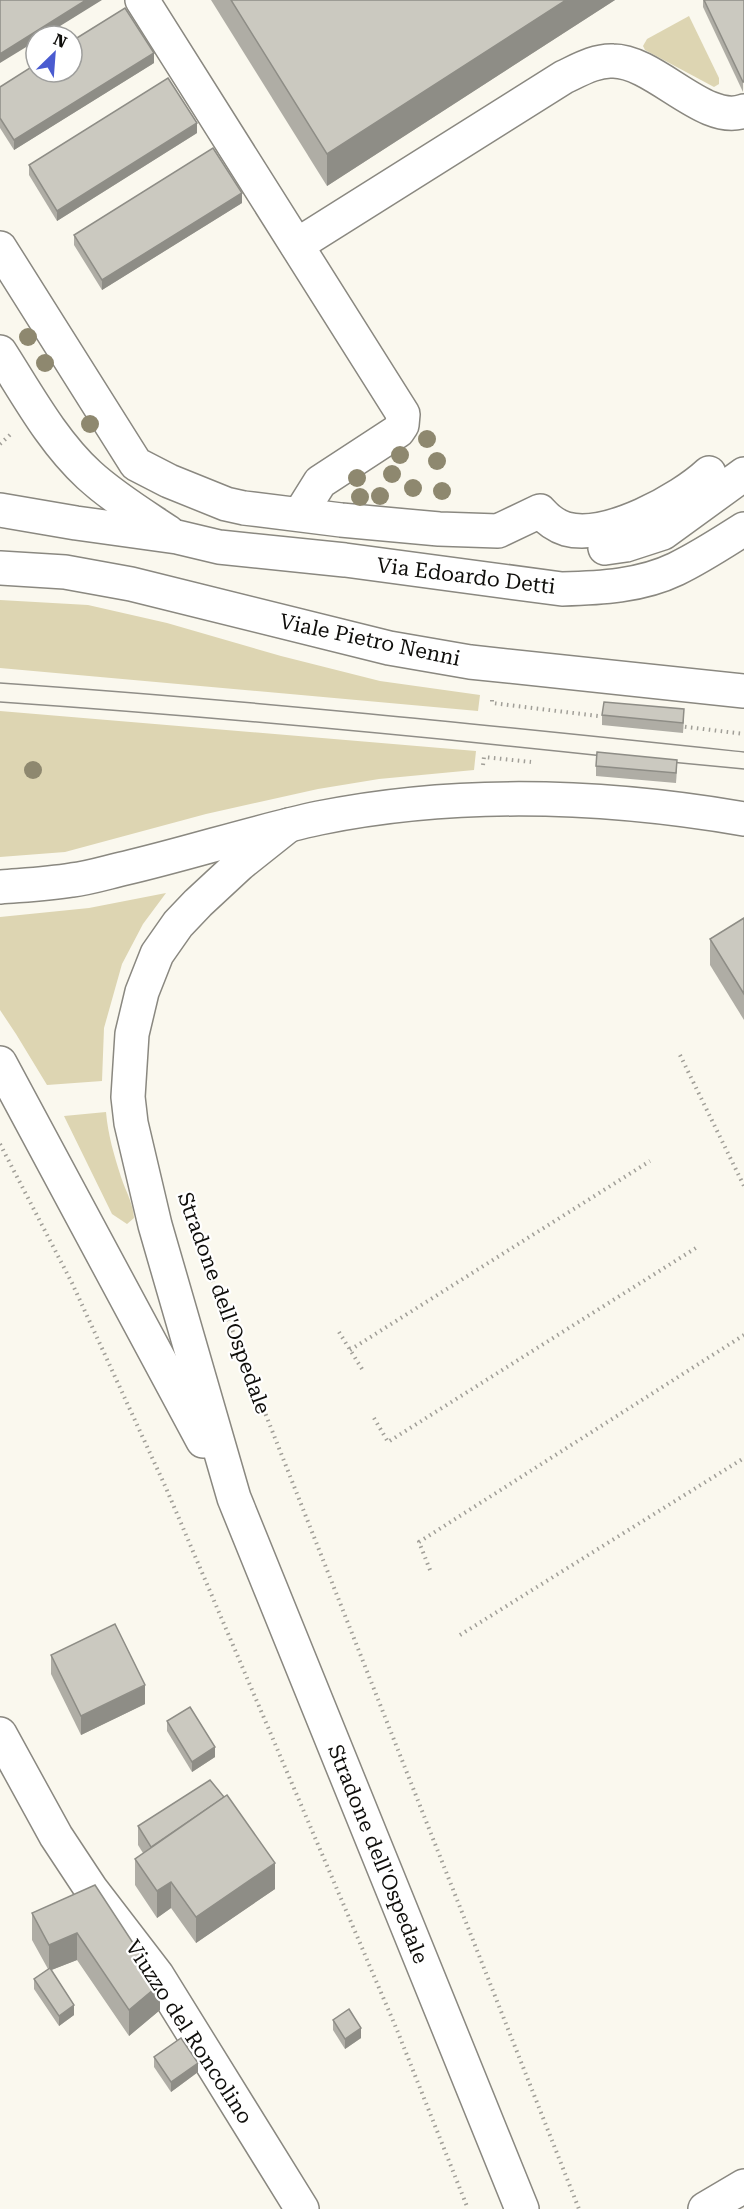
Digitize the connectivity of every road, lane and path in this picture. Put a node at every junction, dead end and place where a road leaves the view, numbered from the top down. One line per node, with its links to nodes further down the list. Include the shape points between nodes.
1 (142, 0): 3 (main road)
2 (744, 111): 3 (main road, via 727,114 711,108 630,64 613,60 596,64 564,77)
3 (297, 246): 11 (main road, via 397,402 403,420 392,435 320,482)
4 (0, 248): 8 (main road, via 136,464)
5 (0, 352): 10 (main road, via 64,448 89,476)
6 (709, 473): 11 (main road, via 675,499 642,515 590,530 564,528 540,511 498,531 439,529)
7 (744, 474): 14 (main road, via 663,532 626,544 584,551)
8 (169, 482): 10 (main road); 11 (main road, via 226,504)
9 (0, 510): 13 (main road)
10 (135, 511): 13 (main road)
11 (300, 514)
12 (741, 536): 13 (main road, Via Edoardo Detti, via 653,577 596,588 562,589 219,547)
13 (177, 537)
14 (555, 548)
15 (0, 568): 16 (main road, Viale Pietro Nenni, via 64,572 131,584 400,650 470,662)
16 (744, 691)
17 (492, 703): 18 (path)
18 (607, 717)
19 (675, 725): 20 (path)
20 (744, 734)
21 (744, 819): 22 (main road, via 645,805 489,799 390,806)
22 (289, 825): 23 (main road, via 75,880); 37 (main road, Stradone dell'Ospedale, via 214,887 168,937 149,973 132,1034 128,1097 136,1147)
23 (0, 887)
24 (680, 1055): 28 (path)
25 (0, 1063): 37 (main road, Stradone dell'Ospedale)
26 (0, 1144): 43 (path, via 72,1283 166,1488 397,2030)
27 (651, 1161): 33 (path)
28 (744, 1186)
29 (699, 1246): 35 (path, via 388,1442)
30 (202, 1254): 45 (path, Stradone dell'Ospedale)
31 (339, 1332): 33 (path)
32 (744, 1335): 38 (path, via 419,1542)
33 (350, 1350): 34 (path)
34 (362, 1369)
35 (374, 1418)
36 (744, 1458): 39 (path)
37 (234, 1498): 44 (main road, Stradone dell'Ospedale)
38 (430, 1570)
39 (460, 1635)
40 (0, 1734): 42 (main road, Viuzzo del Roncolino, via 56,1836 157,1975)
41 (744, 2186): 46 (main road)
42 (302, 2209)
43 (468, 2209)
44 (522, 2209)
45 (579, 2209)
46 (705, 2209)

